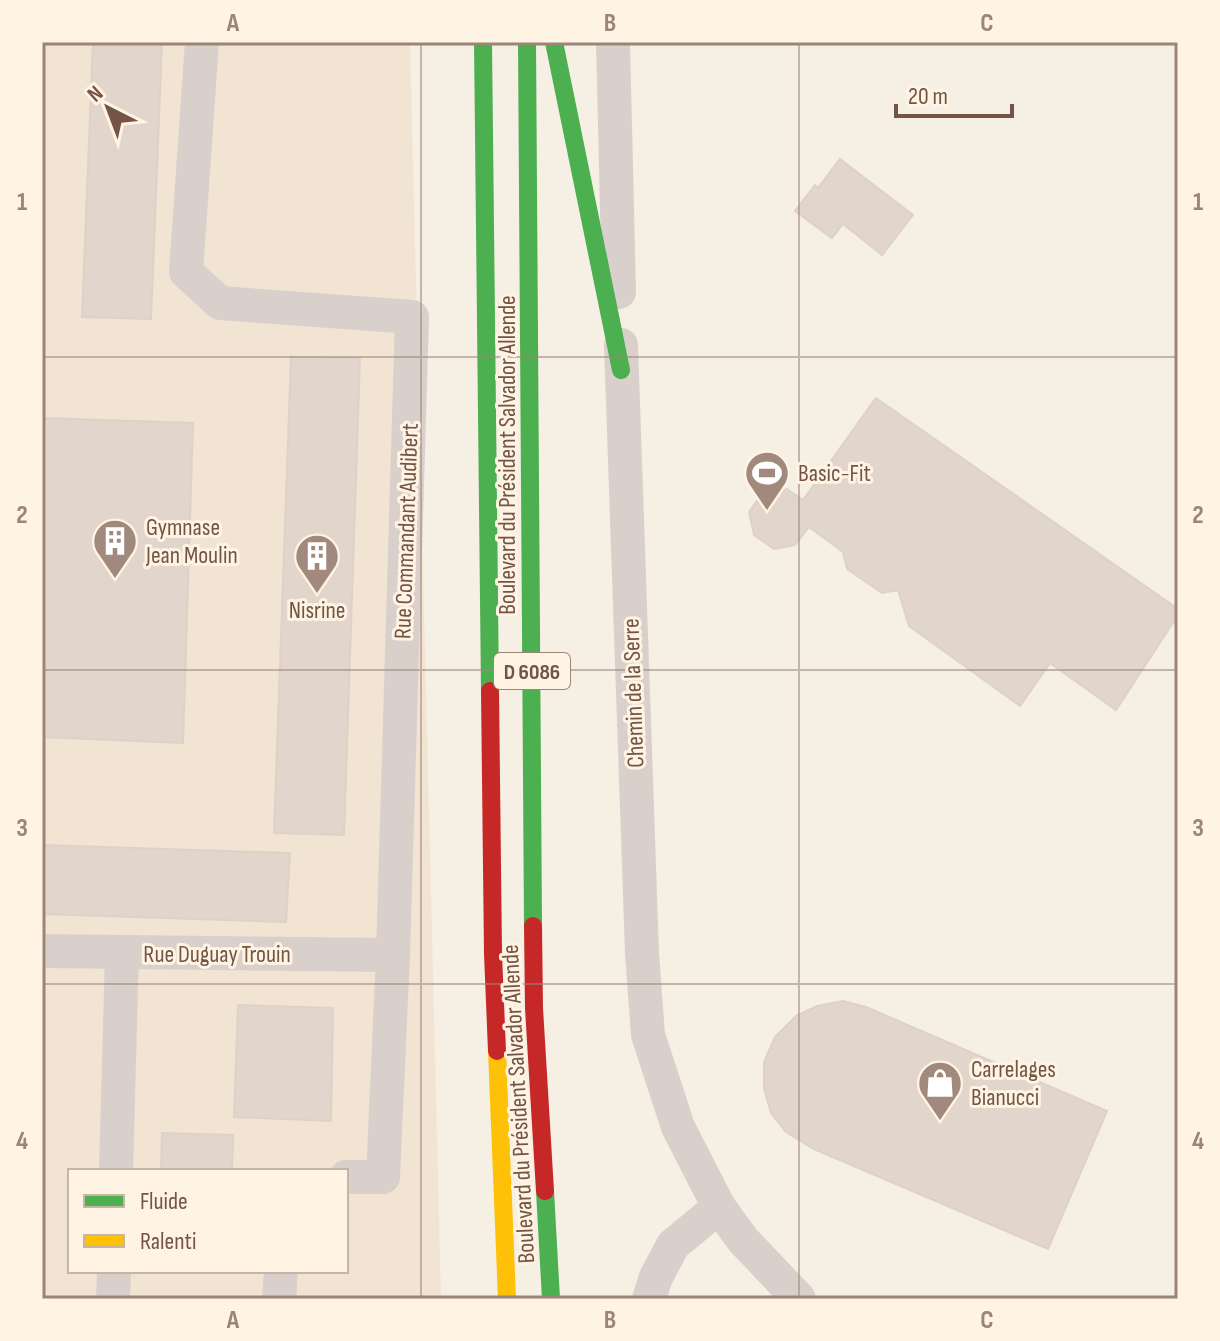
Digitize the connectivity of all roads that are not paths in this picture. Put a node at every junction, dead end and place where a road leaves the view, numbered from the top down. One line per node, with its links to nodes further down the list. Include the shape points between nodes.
1 (202, 42): 9 (street, Rue Commandant Audibert, via 186,272 220,303 412,317)
2 (483, 42): 17 (main road, Boulevard du Président Salvador Allende / D 6086, via 493,954)
3 (527, 42): 18 (main road, Boulevard du Président Salvador Allende / D 6086, via 534,1008)
4 (554, 42): 6 (main road)
5 (613, 42): 6 (street, Chemin de la Serre)
6 (621, 370): 12 (street, Chemin de la Serre, via 648,1035 678,1127)
7 (42, 951): 8 (street, Rue Duguay Trouin)
8 (122, 953): 9 (street, Rue Duguay Trouin); 10 (street)
9 (393, 955): 11 (street, Rue Commandant Audibert, via 383,1177)
10 (116, 1169)
11 (348, 1177)
12 (719, 1207): 19 (street, via 673,1245); 20 (street, Chemin de la Serre)
13 (114, 1273): 15 (street)
14 (281, 1273): 16 (street)
15 (113, 1299)
16 (279, 1299)
17 (507, 1299)
18 (551, 1299)
19 (649, 1299)
20 (799, 1299)

